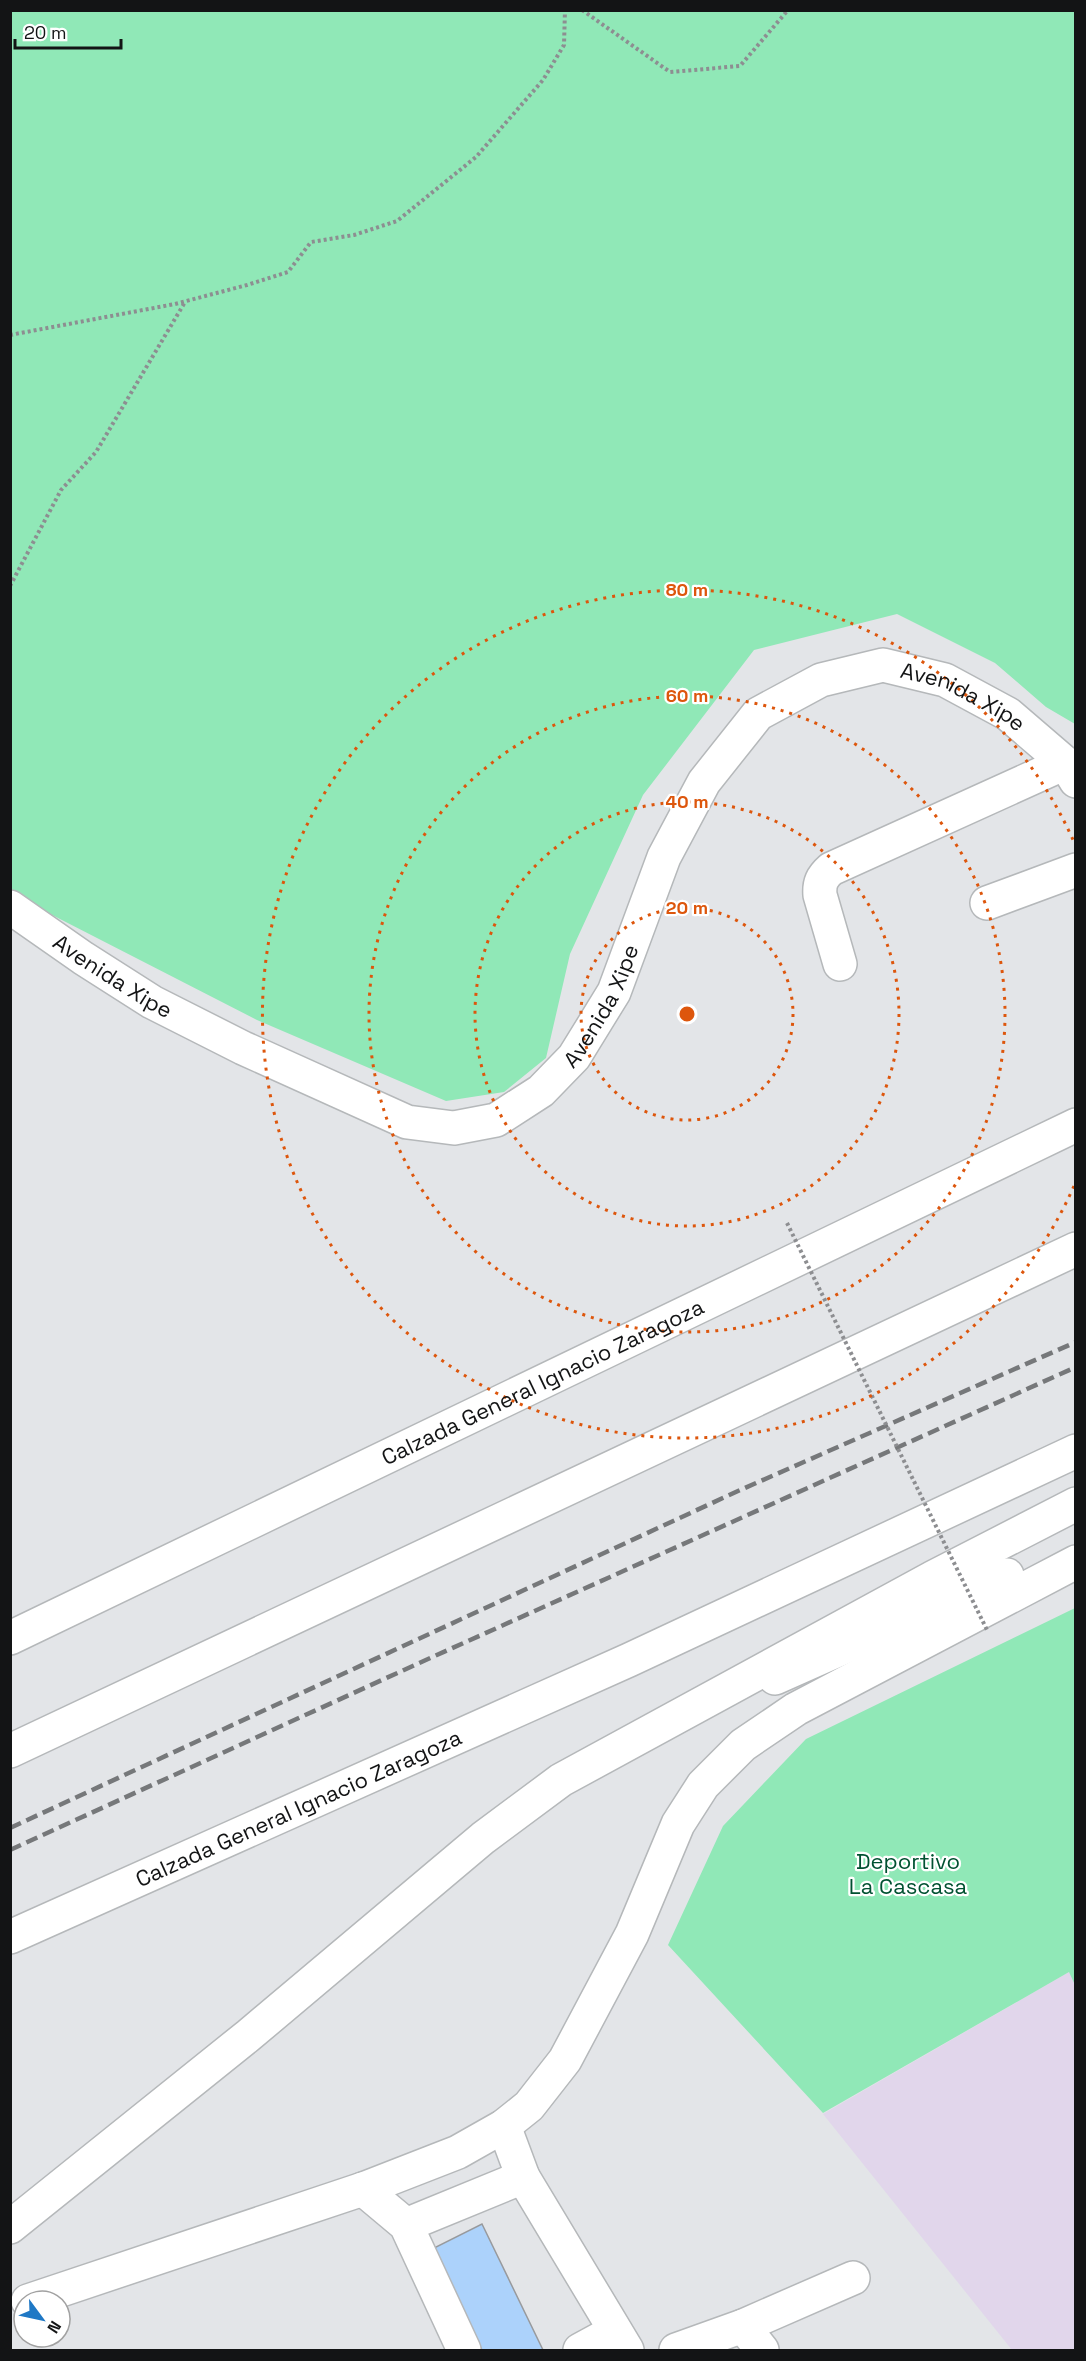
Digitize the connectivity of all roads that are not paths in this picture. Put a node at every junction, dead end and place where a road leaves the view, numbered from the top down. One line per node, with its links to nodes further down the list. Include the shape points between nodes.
1 (1070, 772): 4 (main road, Avenida Xipe, via 1008,714 945,680 883,665 821,680 758,714 704,782 664,857 614,992 574,1057 541,1090 496,1120 454,1128 407,1122 243,1048 152,1002); 5 (main road, via 831,869 819,885)
2 (1076, 870): 3 (main road)
3 (987, 903)
4 (10, 907)
5 (840, 964)
6 (1076, 1125): 12 (main road, Calzada General Ignacio Zaragoza)
7 (1076, 1249): 13 (main road)
8 (1076, 1451): 15 (main road, Calzada General Ignacio Zaragoza, via 629,1660)
9 (1076, 1504): 14 (main road)
10 (1076, 1550): 14 (main road, via 1030,1564)
11 (1076, 1562): 16 (main road, via 820,1696 743,1745 703,1785 678,1824 632,1934 565,2060 529,2106)
12 (10, 1638)
13 (10, 1751)
14 (595, 1759): 20 (main road, via 483,1838 249,2035)
15 (10, 1937)
16 (504, 2126): 17 (main road); 18 (main road, via 458,2152)
17 (523, 2177): 19 (main road); 24 (main road)
18 (363, 2188): 19 (main road); 22 (main road)
19 (406, 2225): 25 (main road)
20 (10, 2227)
21 (853, 2278): 23 (main road)
22 (64, 2289)
23 (752, 2338): 27 (main road)
24 (621, 2341): 26 (main road)
25 (464, 2350)
26 (580, 2350)
27 (676, 2350)

